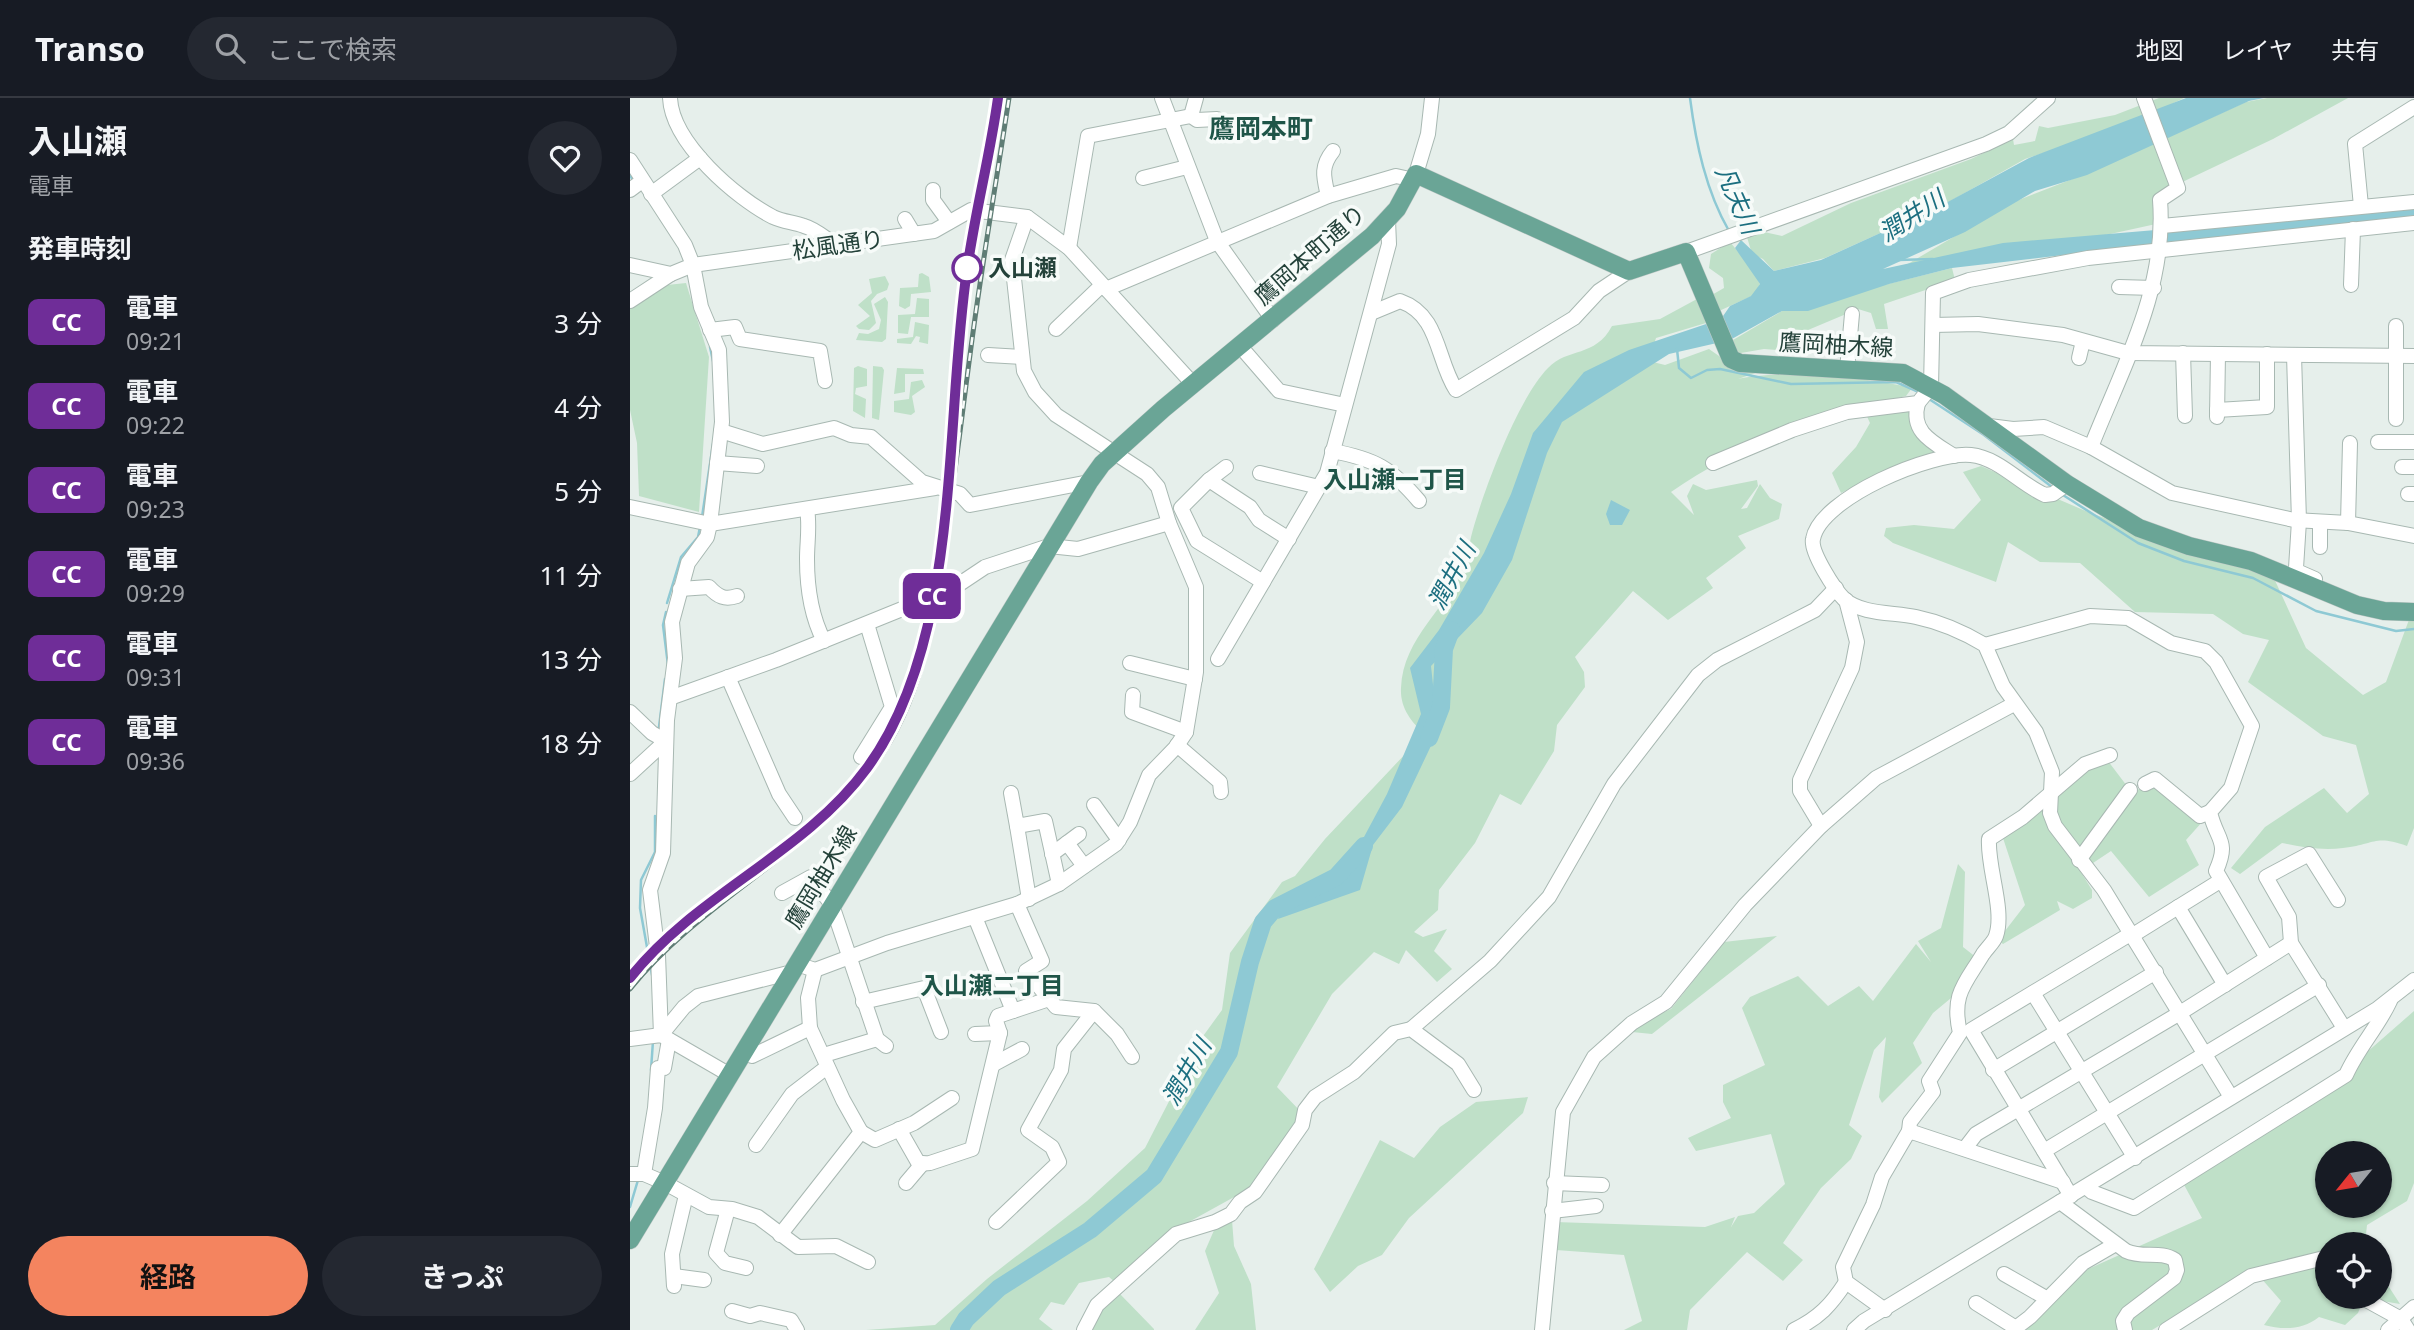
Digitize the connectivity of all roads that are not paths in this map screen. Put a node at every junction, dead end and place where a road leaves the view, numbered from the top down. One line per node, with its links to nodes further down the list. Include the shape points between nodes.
1 (670, 98): 13 (street)
2 (1162, 98): 11 (street)
3 (1196, 98): 9 (street)
4 (1433, 98): 16 (street, 鷹岡本町通り)
5 (2048, 98): 36 (street, via 2009,133 1986,144)
6 (2138, 98): 7 (street)
7 (2144, 98): 29 (street, via 2178,188 2160,200)
8 (2414, 107): 23 (street, via 2355,144)
9 (1191, 116): 10 (street); 11 (street)
10 (1217, 119)
11 (1169, 121): 15 (street); 34 (street, via 1088,136)
12 (1333, 151): 21 (street, via 1323,173)
13 (699, 158): 20 (street); 33 (street, via 752,205)
14 (630, 160): 18 (street)
15 (1187, 167): 17 (street); 32 (street)
16 (1415, 177): 21 (street, via 1396,176); 26 (main road, 鷹岡本町通り); 39 (main road)
17 (1143, 178)
18 (636, 186): 20 (street)
19 (933, 190): 27 (street, via 933,200)
20 (651, 194): 38 (street, via 675,229)
21 (1328, 196): 32 (street)
22 (2414, 202): 23 (street)
23 (2361, 206): 29 (street)
24 (1027, 217): 27 (street, 松風通り, via 971,211); 34 (street); 62 (street, via 1012,260)
25 (905, 219): 31 (street)
26 (1388, 220): 45 (street, via 1388,244); 47 (main road, 鷹岡本町通り)
27 (949, 222): 31 (street, 松風通り, via 934,231)
28 (2414, 223): 30 (street)
29 (2162, 226): 35 (street)
30 (2353, 229): 35 (street); 40 (street)
31 (914, 234): 33 (street, 松風通り)
32 (1217, 241): 41 (street); 47 (street)
33 (836, 245): 38 (street, 松風通り)
34 (1069, 248): 41 (street)
35 (2161, 249): 43 (street); 48 (street, via 1969,280 1933,293)
36 (1686, 252): 39 (main road); 64 (main road, 鷹岡柚木線, via 1728,356 1741,363)
37 (630, 265): 38 (street, 松風通り)
38 (683, 269): 44 (street); 51 (street)
39 (1629, 271): 45 (street, via 1599,291 1574,318 1456,390 1445,373 1425,316 1400,301)
40 (2351, 285)
41 (1104, 287): 50 (street); 66 (street)
42 (2119, 287): 43 (street)
43 (2154, 288): 54 (street)
44 (630, 301)
45 (1371, 313): 69 (street)
46 (1852, 314): 64 (street)
47 (1273, 320): 53 (main road, 鷹岡本町通り)
48 (1933, 326): 52 (street, via 1979,324); 67 (street)
49 (2396, 326): 60 (street)
50 (1056, 329)
51 (710, 330): 65 (street, via 735,327 740,339 820,351); 73 (street, via 719,350)
52 (2083, 341): 54 (street); 63 (street)
53 (1240, 346): 66 (main road, 鷹岡本町通り); 69 (street, via 1279,391)
54 (2128, 353): 55 (street); 77 (street)
55 (2183, 353): 56 (street); 70 (street)
56 (2218, 354): 57 (street); 57 (street, via 2217,413 2267,407)
57 (2267, 354): 59 (street)
58 (988, 355): 62 (street)
59 (2294, 355): 60 (street); 94 (street)
60 (2396, 356): 61 (street); 71 (street)
61 (2414, 356)
62 (1022, 357): 79 (street, via 1035,392 1056,415)
63 (2079, 358)
64 (1847, 370): 67 (main road, 鷹岡柚木線, via 1903,373)
65 (825, 381)
66 (1193, 384): 79 (main road, 鷹岡柚木線)
67 (1931, 387): 68 (street); 72 (main road, 鷹岡柚木線)
68 (1918, 403): 80 (street, via 1914,417 1923,436); 82 (street, via 1847,412)
69 (1345, 405): 78 (street)
70 (2185, 416)
71 (2396, 419)
72 (1990, 426): 77 (street, via 2044,427); 88 (main road, 鷹岡柚木線)
73 (721, 431): 81 (street); 90 (street, via 763,444 834,428 871,437 911,475)
74 (2378, 442): 75 (street)
75 (2414, 442)
76 (2350, 443): 98 (street)
77 (2091, 447): 94 (street, via 2172,494)
78 (1332, 452): 89 (street); 91 (street, via 1364,457 1394,472)
79 (1114, 453): 87 (main road, 鷹岡柚木線); 97 (street, via 1147,474 1158,487)
80 (1954, 456): 88 (street, via 1983,457 2045,495); 104 (street, via 1898,472 1823,519 1815,529 1813,548)
81 (717, 463): 83 (street); 96 (street)
82 (1713, 463)
83 (757, 466)
84 (1226, 467): 86 (street)
85 (1260, 473): 89 (street)
86 (1209, 480): 100 (street); 103 (street, via 1181,508 1197,541)
87 (1089, 482): 90 (street, via 970,505 960,494); 101 (main road, 鷹岡柚木線)
88 (2067, 484): 107 (main road, 鷹岡柚木線, via 2139,528 2251,561)
89 (1319, 486): 100 (street)
90 (936, 488): 93 (street)
91 (1419, 501)
92 (630, 507): 96 (street)
93 (807, 509): 96 (street); 111 (street, via 812,619)
94 (2299, 521): 95 (street); 107 (street, via 2296,568 2331,586)
95 (2320, 522): 98 (street); 102 (street)
96 (704, 523): 105 (street, via 707,537 688,563)
97 (1169, 523): 101 (street, via 1078,549); 116 (street, via 1196,587)
98 (2348, 523): 99 (street)
99 (2414, 536)
100 (1289, 539): 103 (street)
101 (1049, 546): 110 (street, via 985,568 937,599); 148 (main road, 鷹岡柚木線)
102 (2320, 547)
103 (1264, 582): 113 (street)
104 (1836, 588): 108 (street); 170 (street, via 1815,610 1717,660 1698,675 1614,784 1549,897 1490,961)
105 (680, 589): 106 (street, via 709,587 729,599); 118 (street, via 672,622 675,658)
106 (737, 596)
107 (2336, 596): 109 (main road, 鷹岡柚木線, via 2384,611)
108 (1846, 600): 112 (street, via 1865,609 1935,622); 136 (street, via 1857,642 1852,668 1800,780 1800,791)
109 (2414, 612)
110 (867, 624): 111 (street); 125 (street, via 892,707)
111 (824, 641): 115 (street)
112 (1985, 645): 119 (street); 133 (street, via 2062,622 2108,615 2128,618 2172,643 2205,652 2216,662 2252,726 2231,788)
113 (1218, 659)
114 (1130, 663): 116 (street)
115 (728, 677): 118 (street); 134 (street, via 779,794)
116 (1195, 678): 121 (street)
117 (1133, 695): 121 (street, via 1132,712)
118 (670, 698): 122 (street)
119 (2014, 704): 128 (street, via 2036,732 2052,772); 136 (street, via 1876,778)
120 (630, 712): 122 (street)
121 (1186, 732): 123 (street)
122 (667, 741): 126 (street); 175 (street, via 663,853 650,890)
123 (1177, 745): 130 (street, via 1220,782); 138 (street, via 1149,775)
124 (2110, 755): 128 (street, via 2085,764)
125 (861, 757)
126 (630, 774)
127 (2145, 783): 133 (street, via 2155,779 2200,816)
128 (2053, 788): 141 (street, via 2050,813); 192 (street, via 2023,817 1989,839 1996,935 1966,976 1956,1016 1961,1033 1929,1081 1933,1093 1910,1122)
129 (2130, 790): 141 (street)
130 (1221, 792)
131 (1012, 793): 135 (street)
132 (1094, 805): 138 (street)
133 (2210, 812): 143 (street, via 2223,842 2216,871)
134 (795, 818)
135 (1017, 826): 140 (street, via 1045,821); 147 (street)
136 (1821, 826): 203 (street, via 1745,905 1674,994 1594,1057 1563,1112)
137 (1079, 834): 139 (street)
138 (1119, 840): 142 (street)
139 (1067, 844): 140 (street); 142 (street)
140 (1052, 855): 144 (street)
141 (2078, 860): 151 (street)
142 (1084, 866): 144 (street)
143 (2220, 881): 149 (street); 154 (street)
144 (1059, 884): 147 (street)
145 (782, 893): 148 (street, via 811,877)
146 (2338, 900): 152 (street, via 2309,854 2266,877 2289,917)
147 (1023, 902): 150 (street); 162 (street, via 1042,961 1026,971)
148 (832, 905): 153 (street); 155 (main road, 鷹岡柚木線)
149 (2178, 907): 151 (street); 159 (street)
150 (975, 917): 153 (street); 165 (street)
151 (2132, 934): 157 (street); 161 (street)
152 (2291, 943): 154 (street); 160 (street)
153 (847, 957): 156 (street); 164 (street)
154 (2267, 958): 159 (street)
155 (794, 968): 156 (street); 175 (street, via 698,996 684,1007); 178 (main road, 鷹岡柚木線)
156 (815, 970): 169 (street, via 808,998)
157 (2155, 971): 167 (street); 172 (street)
158 (2414, 980): 163 (street)
159 (2225, 985): 167 (street)
160 (2319, 985): 168 (street); 179 (street)
161 (2033, 993): 172 (street); 183 (street, via 1971,1030)
162 (1049, 999): 165 (street); 166 (street, via 1056,1007)
163 (2390, 1000): 168 (street); 205 (street, via 2346,1075 2134,1208)
164 (863, 1002): 171 (street, via 924,988); 181 (street, via 881,1043)
165 (1013, 1011): 173 (street, via 996,1021)
166 (1094, 1011): 180 (street); 211 (street, via 1064,1049 1062,1070 1028,1130 1052,1147 1059,1162)
167 (2180, 1013): 179 (street); 184 (street)
168 (2344, 1027): 187 (street)
169 (810, 1028): 178 (street, via 752,1056); 181 (street)
170 (1410, 1029): 186 (street, via 1458,1065); 231 (street, via 1394,1033 1354,1072 1315,1097 1302,1125 1255,1192 1231,1214 1176,1234 1097,1305)
171 (941, 1032)
172 (2057, 1032): 183 (street); 184 (street)
173 (1000, 1033): 174 (street); 182 (street)
174 (975, 1034)
175 (665, 1037): 176 (street); 185 (street); 199 (street, via 664,1068 658,1068 655,1108)
176 (630, 1039)
177 (1022, 1049): 182 (street)
178 (745, 1050): 185 (main road, 鷹岡柚木線)
179 (2205, 1055): 187 (street); 190 (street)
180 (1132, 1057)
181 (825, 1061): 193 (street); 194 (street, via 792,1094)
182 (994, 1064): 198 (street, via 972,1149)
183 (1993, 1070): 189 (street)
184 (2082, 1072): 189 (street); 190 (street)
185 (730, 1075): 201 (main road, 鷹岡柚木線)
186 (1474, 1090)
187 (2231, 1097): 197 (street)
188 (952, 1098): 191 (street)
189 (2019, 1111): 195 (street, via 1976,1134); 196 (street)
190 (2108, 1114): 196 (street); 197 (street)
191 (899, 1129): 193 (street, via 874,1140); 198 (street, via 919,1164)
192 (1909, 1131): 195 (street); 220 (street, via 1882,1177 1843,1267)
193 (862, 1132): 212 (street)
194 (756, 1145)
195 (1966, 1147): 200 (street)
196 (2044, 1151): 200 (street)
197 (2134, 1158): 205 (street)
198 (923, 1163): 202 (street)
199 (637, 1174): 201 (street)
200 (2063, 1182): 207 (street)
201 (665, 1183): 206 (street); 213 (main road, 鷹岡柚木線)
202 (906, 1183)
203 (1554, 1183): 204 (street); 210 (street)
204 (1602, 1185)
205 (2086, 1187): 207 (street)
206 (686, 1195): 209 (street, via 709,1207); 219 (street, via 673,1254 674,1281)
207 (2065, 1199): 214 (street); 225 (street)
208 (1596, 1206): 210 (street)
209 (728, 1209): 212 (street, via 758,1217); 217 (street, via 716,1253 725,1263)
210 (1552, 1211): 232 (street)
211 (996, 1222)
212 (780, 1235): 216 (street, via 798,1247 836,1246)
213 (630, 1240)
214 (2114, 1245): 221 (street, via 2083,1263); 234 (street, via 2136,1255 2165,1253 2175,1260 2177,1270 2174,1278 2128,1313 2123,1321)
215 (2315, 1260): 235 (street, via 2250,1276)
216 (868, 1262)
217 (746, 1268)
218 (2004, 1274): 221 (street)
219 (704, 1280)
220 (1846, 1282): 225 (street); 233 (street, via 1823,1313)
221 (2046, 1298): 229 (street)
222 (1976, 1303): 229 (street)
223 (2414, 1307): 227 (street)
224 (2381, 1309): 227 (street)
225 (1885, 1310): 228 (street)
226 (732, 1311): 230 (street, via 792,1320)
227 (2405, 1324): 236 (street)
228 (1863, 1327)
229 (2014, 1329)
230 (797, 1330)
231 (1084, 1330)
232 (1542, 1330)
233 (1794, 1330)
234 (2125, 1330)
235 (2166, 1330)
236 (2388, 1330)

